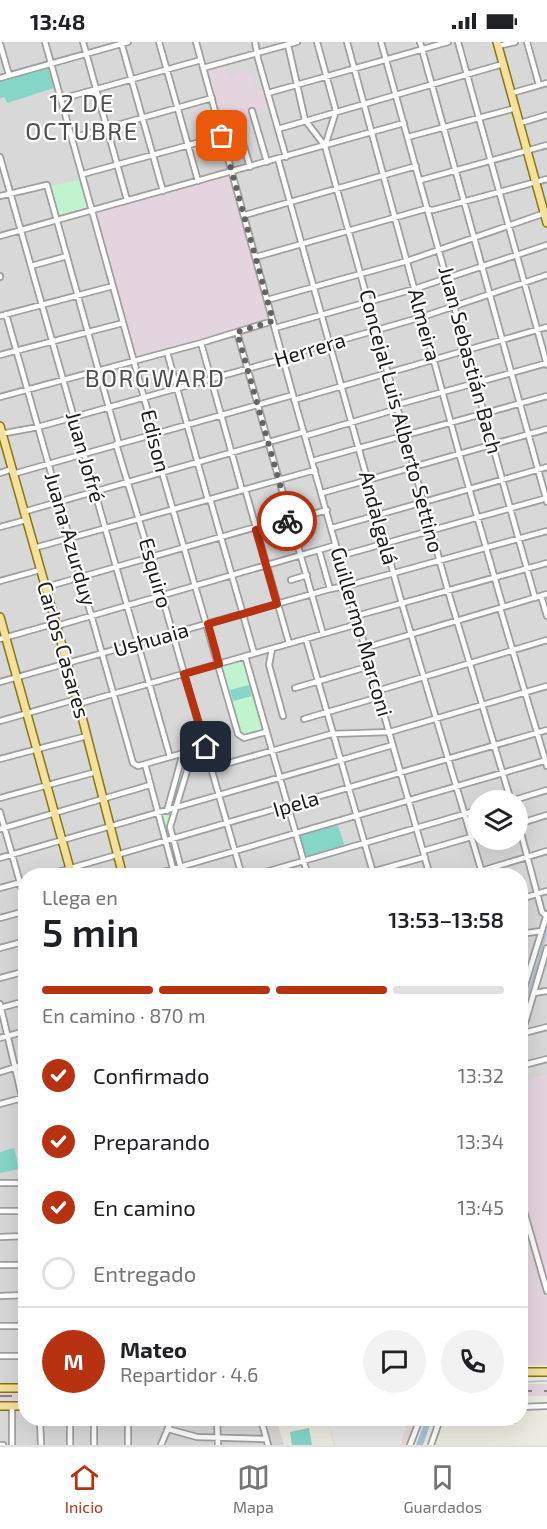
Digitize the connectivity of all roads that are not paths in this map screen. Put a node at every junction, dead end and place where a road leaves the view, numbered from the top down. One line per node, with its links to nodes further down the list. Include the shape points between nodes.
1 (45, 42): 25 (street, Edison)
2 (83, 42): 22 (street)
3 (128, 42): 16 (street)
4 (159, 42): 29 (street)
5 (196, 42): 24 (street, Guillermo Marconi)
6 (255, 42): 21 (street)
7 (297, 42): 17 (street)
8 (317, 42): 32 (street)
9 (347, 42): 28 (street, Almeira)
10 (381, 42): 23 (street, Juan Sebastián Bach)
11 (420, 42): 20 (street)
12 (448, 42): 20 (street)
13 (458, 42): 30 (street)
14 (515, 42): 19 (street)
15 (526, 42): 38 (street)
16 (121, 43): 22 (street); 34 (street)
17 (290, 43): 21 (street); 36 (street, Concejal Luis Alberto Settino)
18 (0, 44): 31 (street)
19 (498, 44): 26 (main road)
20 (422, 49): 23 (street); 37 (street)
21 (257, 53): 27 (street); 40 (street)
22 (86, 54): 25 (street); 39 (street)
23 (386, 59): 28 (street); 42 (street, Juan Sebastián Bach)
24 (201, 60): 27 (street, Guillermo Marconi); 29 (street)
25 (51, 63): 31 (street); 44 (street, Edison)
26 (503, 64): 30 (street); 41 (main road)
27 (203, 68): 43 (street, Guillermo Marconi)
28 (355, 68): 32 (street); 45 (street, Almeira)
29 (166, 70): 34 (street); 46 (street)
30 (467, 74): 37 (street); 53 (street)
31 (9, 75): 33 (street)
32 (327, 76): 36 (street); 49 (street)
33 (0, 78)
34 (131, 79): 39 (street); 52 (street)
35 (547, 83): 38 (street)
36 (296, 85): 40 (street); 54 (street, Concejal Luis Alberto Settino)
37 (432, 85): 42 (street); 58 (street)
38 (539, 85): 41 (street)
39 (97, 89): 44 (street); 57 (street)
40 (268, 93): 59 (street)
41 (512, 93): 47 (main road)
42 (397, 95): 45 (street); 55 (street, Juan Sebastián Bach)
43 (212, 98): 46 (street); 61 (street, Guillermo Marconi)
44 (61, 99): 63 (street, Edison)
45 (364, 104): 49 (street); 60 (street, Almeira)
46 (177, 108): 52 (street); 64 (street)
47 (516, 108): 53 (street); 56 (main road)
48 (252, 111): 73 (street)
49 (336, 111): 54 (street); 66 (street)
50 (547, 115): 56 (street)
51 (235, 116): 76 (street)
52 (143, 118): 57 (street); 68 (street)
53 (479, 118): 58 (street); 72 (street)
54 (305, 120): 59 (street); 66 (street, Concejal Luis Alberto Settino)
55 (404, 123): 60 (street); 62 (street, Juan Sebastián Bach)
56 (520, 123): 67 (main road)
57 (108, 128): 63 (street); 74 (street)
58 (444, 128): 62 (street); 77 (street)
59 (278, 129): 70 (street)
60 (372, 132): 66 (street); 80 (street, Almeira)
61 (222, 136): 64 (street); 78 (street, Guillermo Marconi)
62 (408, 137): 75 (street, Juan Sebastián Bach)
63 (72, 138): 79 (street, Edison)
64 (188, 145): 68 (street); 83 (street)
65 (547, 145): 67 (street)
66 (325, 146): 70 (street); 85 (street, Concejal Luis Alberto Settino)
67 (527, 150): 72 (street); 84 (main road)
68 (153, 155): 74 (street); 86 (street)
69 (0, 157): 88 (street, Juan Jofré)
70 (286, 157): 71 (street)
71 (278, 159): 73 (street); 91 (street, Andalgalá)
72 (491, 161): 77 (street); 87 (street)
73 (267, 162): 76 (street)
74 (118, 164): 79 (street); 90 (street)
75 (416, 166): 80 (street); 82 (street, Juan Sebastián Bach)
76 (250, 167): 78 (street)
77 (455, 170): 82 (street); 92 (street)
78 (232, 172): 83 (street); 96 (street, Guillermo Marconi)
79 (83, 174): 93 (street, Edison)
80 (383, 176): 85 (street); 97 (street, Almeira)
81 (547, 179): 84 (street)
82 (421, 180): 94 (street, Juan Sebastián Bach)
83 (198, 181): 86 (street)
84 (536, 182): 87 (street); 95 (main road)
85 (336, 189): 91 (street); 102 (street, Concejal Luis Alberto Settino)
86 (163, 191): 90 (street)
87 (500, 192): 92 (street); 100 (street)
88 (10, 193): 89 (street); 98 (street, Esquiro, via 47,184); 101 (street, Juan Jofré)
89 (0, 196)
90 (127, 201): 93 (street)
91 (291, 202): 96 (street); 105 (street, Andalgalá)
92 (464, 202): 94 (street); 104 (street)
93 (92, 210): 98 (street); 118 (street, Edison)
94 (429, 210): 97 (street); 107 (street, Juan Sebastián Bach)
95 (545, 213): 99 (main road); 100 (street)
96 (245, 215): 110 (street, Guillermo Marconi)
97 (395, 218): 102 (street); 111 (street, Almeira)
98 (57, 220): 101 (street); 109 (street, Esquiro)
99 (547, 223)
100 (509, 225): 104 (street); 108 (street)
101 (21, 230): 103 (street); 112 (street, Juan Jofré)
102 (349, 231): 105 (street); 114 (street, Concejal Luis Alberto Settino)
103 (0, 236)
104 (474, 238): 107 (street); 113 (street)
105 (302, 244): 110 (street); 119 (street, Andalgalá)
106 (547, 245): 108 (street)
107 (440, 250): 111 (street); 116 (street, Juan Sebastián Bach)
108 (517, 255): 113 (street); 117 (street)
109 (68, 256): 112 (street); 121 (street, Esquiro)
110 (256, 257): 123 (street, Guillermo Marconi)
111 (407, 261): 114 (street); 120 (street, Almeira)
112 (31, 266): 125 (street, Juan Jofré)
113 (482, 267): 116 (street); 122 (street)
114 (361, 274): 119 (street); 124 (street, Concejal Luis Alberto Settino)
115 (547, 275): 117 (street, Herrera)
116 (447, 278): 120 (street); 126 (street, Juan Sebastián Bach)
117 (524, 283): 122 (street, Herrera); 135 (street)
118 (113, 286): 121 (street); 131 (street, Edison)
119 (314, 287): 123 (street); 128 (street, Andalgalá)
120 (414, 289): 124 (street); 129 (street, Almeira)
121 (79, 295): 125 (street); 136 (street, Esquiro)
122 (490, 295): 126 (street, Herrera); 139 (street)
123 (267, 300): 130 (street, Guillermo Marconi)
124 (368, 302): 128 (street); 134 (street, Concejal Luis Alberto Settino)
125 (42, 305): 127 (street); 138 (street, Juan Jofré)
126 (455, 306): 129 (street, Herrera); 143 (street, Juan Sebastián Bach)
127 (3, 315): 142 (street, Juana Azurduy)
128 (321, 315): 133 (street); 141 (street, Andalgalá)
129 (422, 317): 134 (street, Herrera); 148 (street, Almeira)
130 (273, 321): 133 (street, Guillermo Marconi); 137 (street)
131 (123, 323): 136 (street); 147 (street, Edison)
132 (547, 327): 135 (street)
133 (275, 328): 146 (street, Guillermo Marconi)
134 (375, 330): 141 (street, Herrera); 152 (street, Concejal Luis Alberto Settino)
135 (537, 330): 139 (street); 149 (street)
136 (88, 332): 138 (street); 151 (street, Esquiro)
137 (237, 332): 140 (street); 150 (street)
138 (52, 341): 142 (street); 155 (street, Juan Jofré)
139 (502, 341): 143 (street); 153 (street)
140 (201, 343): 144 (street); 154 (street)
141 (330, 344): 146 (street, Herrera); 157 (street, Andalgalá)
142 (16, 350): 145 (street); 159 (street, Juana Azurduy)
143 (467, 351): 148 (street); 156 (street, Juan Sebastián Bach)
144 (167, 352): 147 (street); 158 (street)
145 (0, 355)
146 (283, 358): 150 (street, Herrera); 164 (street, Guillermo Marconi)
147 (134, 360): 151 (street); 163 (street, Edison)
148 (434, 360): 152 (street); 160 (street, Almeira)
149 (547, 364): 153 (street)
150 (247, 369): 154 (street, Herrera); 166 (street)
151 (99, 370): 155 (street); 167 (street, Esquiro)
152 (388, 373): 157 (street); 168 (street, Concejal Luis Alberto Settino)
153 (512, 373): 156 (street); 165 (street)
154 (211, 379): 158 (street, Herrera); 170 (street)
155 (63, 380): 159 (street); 171 (street, Juan Jofré)
156 (476, 383): 160 (street); 169 (street, Juan Sebastián Bach)
157 (341, 386): 164 (street); 172 (street, Andalgalá)
158 (177, 388): 163 (street, Herrera); 174 (street)
159 (27, 389): 162 (street); 176 (street, Juana Azurduy)
160 (442, 392): 168 (street); 173 (street, Almeira)
161 (547, 396): 165 (street)
162 (0, 397)
163 (144, 397): 167 (street, Herrera); 181 (street, Edison)
164 (294, 398): 166 (street); 179 (street, Guillermo Marconi)
165 (520, 404): 169 (street); 180 (street)
166 (257, 406): 170 (street); 183 (street)
167 (109, 407): 171 (street, Herrera); 184 (street, Esquiro)
168 (397, 407): 172 (street); 182 (street, Concejal Luis Alberto Settino)
169 (484, 413): 173 (street); 185 (street, Juan Sebastián Bach)
170 (220, 416): 174 (street); 187 (street)
171 (74, 417): 176 (street, Herrera); 189 (street, Juan Jofré)
172 (352, 422): 179 (street); 186 (street, Andalgalá)
173 (451, 423): 182 (street); 188 (street, Almeira)
174 (187, 425): 181 (street); 191 (street)
175 (0, 426): 178 (main road, Carlos Casares)
176 (38, 427): 178 (street, Herrera); 192 (street, Juana Azurduy)
177 (547, 429): 180 (street)
178 (1, 434): 197 (main road, Carlos Casares)
179 (305, 434): 183 (street); 190 (street, Guillermo Marconi)
180 (529, 434): 185 (street); 196 (street)
181 (153, 435): 184 (street); 198 (street, Edison)
182 (405, 435): 186 (street); 193 (street, Concejal Luis Alberto Settino)
183 (268, 443): 187 (street); 201 (street)
184 (118, 444): 189 (street); 203 (street, Esquiro)
185 (493, 444): 188 (street); 202 (street, Juan Sebastián Bach)
186 (359, 448): 190 (street); 200 (street, Andalgalá)
187 (231, 453): 191 (street); 205 (street)
188 (459, 453): 193 (street); 204 (street, Almeira)
189 (84, 454): 192 (street); 206 (street, Juan Jofré)
190 (312, 461): 195 (street, Guillermo Marconi)
191 (197, 462): 198 (street); 208 (street)
192 (49, 464): 197 (street); 210 (street, Juana Azurduy)
193 (414, 466): 200 (street); 211 (street, Concejal Luis Alberto Settino)
194 (547, 467): 196 (street)
195 (315, 470): 201 (street); 207 (street, Guillermo Marconi)
196 (538, 470): 202 (street); 209 (street)
197 (13, 472): 199 (street); 215 (main road, Carlos Casares)
198 (162, 472): 203 (street); 213 (street, Edison)
199 (0, 473)
200 (368, 479): 207 (street); 216 (street, Andalgalá)
201 (278, 480): 205 (street); 219 (street)
202 (502, 480): 204 (street); 212 (street, Juan Sebastián Bach)
203 (127, 482): 206 (street); 218 (street, Esquiro)
204 (469, 489): 211 (street); 217 (street, Almeira)
205 (244, 490): 208 (street); 223 (street)
206 (94, 491): 210 (street); 221 (street, Juan Jofré)
207 (322, 492): 214 (street, Guillermo Marconi)
208 (209, 499): 213 (street); 226 (street)
209 (547, 500): 212 (street)
210 (59, 501): 215 (street); 227 (street, Juana Azurduy)
211 (423, 502): 216 (street); 224 (street, Concejal Luis Alberto Settino)
212 (511, 508): 217 (street); 229 (street, Juan Sebastián Bach)
213 (174, 509): 218 (street); 233 (street, Edison)
214 (327, 510): 219 (street); 222 (street, Guillermo Marconi)
215 (25, 516): 220 (street); 235 (main road, Carlos Casares)
216 (377, 516): 222 (street); 231 (street, Andalgalá)
217 (477, 518): 224 (street); 234 (street, Almeira)
218 (139, 519): 221 (street); 239 (street, Esquiro)
219 (290, 520): 223 (street); 228 (street)
220 (0, 527)
221 (105, 528): 227 (street); 243 (street, Juan Jofré)
222 (332, 528): 232 (street, Guillermo Marconi)
223 (256, 529): 226 (street); 242 (street)
224 (431, 531): 231 (street); 240 (street, Concejal Luis Alberto Settino)
225 (547, 531): 229 (street, Ushuaia)
226 (221, 537): 233 (street); 248 (street)
227 (69, 538): 235 (street); 249 (street, Juana Azurduy)
228 (295, 538): 230 (street); 237 (street)
229 (519, 539): 234 (street, Ushuaia); 244 (street, Juan Sebastián Bach)
230 (280, 542)
231 (385, 544): 238 (street); 246 (street, Andalgalá)
232 (336, 545): 236 (street); 238 (street, Guillermo Marconi)
233 (186, 548): 239 (street); 253 (street, Edison)
234 (486, 548): 240 (street, Ushuaia); 250 (street, Almeira)
235 (34, 549): 245 (main road, Carlos Casares)
236 (319, 550): 237 (street); 256 (street)
237 (300, 555): 242 (street); 247 (street)
238 (340, 556): 254 (street, Guillermo Marconi)
239 (150, 557): 243 (street); 259 (street, Esquiro)
240 (440, 561): 246 (street, Ushuaia); 257 (street, Concejal Luis Alberto Settino)
241 (547, 563): 244 (street)
242 (266, 566): 248 (street); 261 (street)
243 (116, 567): 249 (street); 263 (street, Juan Jofré)
244 (527, 569): 250 (street); 260 (street, Juan Sebastián Bach)
245 (40, 570): 252 (street); 255 (main road, Carlos Casares)
246 (394, 574): 254 (street, Ushuaia); 262 (street, Andalgalá)
247 (306, 575): 251 (street); 258 (street)
248 (231, 576): 253 (street); 265 (street)
249 (81, 577): 255 (street); 266 (street, Juana Azurduy)
250 (494, 578): 257 (street); 264 (street, Almeira)
251 (291, 580)
252 (0, 581)
253 (196, 585): 259 (street); 272 (street, Edison)
254 (347, 585): 256 (street, Ushuaia); 267 (street, Guillermo Marconi)
255 (46, 587): 271 (main road, Carlos Casares)
256 (330, 588): 258 (street, Ushuaia)
257 (448, 591): 262 (street); 270 (street, Concejal Luis Alberto Settino)
258 (312, 594): 261 (street, Ushuaia); 275 (street)
259 (162, 596): 263 (street); 274 (street, Esquiro)
260 (541, 596): 264 (street); 268 (street, Juan Sebastián Bach)
261 (277, 604): 265 (street, Ushuaia); 280 (street)
262 (402, 604): 267 (street); 276 (street, Andalgalá)
263 (126, 606): 266 (street); 281 (street, Juan Jofré)
264 (502, 608): 270 (street); 284 (street, Almeira)
265 (243, 614): 272 (street, Ushuaia); 286 (street)
266 (92, 615): 271 (street); 285 (street, Juana Azurduy)
267 (356, 616): 273 (street, Guillermo Marconi)
268 (547, 616)
269 (0, 617): 277 (main road)
270 (457, 621): 276 (street); 288 (street, Concejal Luis Alberto Settino)
271 (55, 624): 277 (street); 289 (main road, Carlos Casares)
272 (208, 624): 274 (street, Ushuaia); 290 (street, Edison)
273 (358, 624): 275 (street); 282 (street, Guillermo Marconi)
274 (172, 634): 281 (street, Ushuaia); 292 (street, Esquiro)
275 (323, 634): 278 (street)
276 (411, 634): 282 (street); 293 (street, Andalgalá)
277 (3, 638): 294 (main road)
278 (306, 639): 280 (street); 295 (street)
279 (547, 640): 284 (street)
280 (289, 643): 283 (street)
281 (137, 644): 285 (street, Ushuaia); 297 (street, Juan Jofré)
282 (365, 648): 291 (street, Guillermo Marconi)
283 (272, 649): 286 (street); 308 (street, via 269,665)
284 (513, 650): 288 (street); 301 (street, Almeira)
285 (103, 654): 289 (street, Ushuaia); 302 (street, Juana Azurduy)
286 (254, 654): 287 (street)
287 (245, 656): 290 (street); 313 (street)
288 (471, 663): 293 (street); 305 (street, Concejal Luis Alberto Settino)
289 (66, 664): 294 (street, Ushuaia); 304 (main road, Carlos Casares)
290 (219, 664): 292 (street); 313 (street, Edison, via 238,734 244,738)
291 (370, 666): 295 (street); 300 (street, Guillermo Marconi)
292 (184, 674): 297 (street); 320 (street, Esquiro)
293 (424, 676): 300 (street); 310 (street, Andalgalá)
294 (16, 678): 296 (street, Ushuaia); 307 (main road)
295 (319, 681): 299 (street); 306 (street)
296 (0, 682)
297 (149, 684): 302 (street); 325 (street, Juan Jofré)
298 (547, 686): 301 (street)
299 (295, 688)
300 (377, 691): 303 (street, Guillermo Marconi)
301 (525, 693): 305 (street); 316 (street, Almeira)
302 (114, 694): 304 (street); 330 (street, Juana Azurduy, via 133,763)
303 (379, 697): 306 (street); 314 (street, Guillermo Marconi)
304 (78, 701): 307 (street); 317 (main road, Carlos Casares)
305 (483, 705): 310 (street); 319 (street, Concejal Luis Alberto Settino)
306 (327, 712): 309 (street); 315 (street)
307 (26, 713): 311 (street); 321 (main road)
308 (283, 716)
309 (304, 719)
310 (437, 719): 314 (street); 327 (street, Andalgalá)
311 (0, 720)
312 (547, 730): 316 (street, Ipela)
313 (266, 732): 323 (street)
314 (390, 732): 315 (street); 318 (street, Guillermo Marconi)
315 (333, 733): 323 (street); 328 (street)
316 (537, 733): 319 (street, Ipela); 329 (street, Almeira)
317 (87, 736): 321 (street); 332 (main road, Carlos Casares)
318 (393, 745): 328 (street); 333 (street, Guillermo Marconi)
319 (495, 746): 327 (street, Ipela); 334 (street, Concejal Luis Alberto Settino)
320 (206, 747): 322 (street); 331 (street, Esquiro)
321 (37, 749): 326 (street); 336 (main road)
322 (193, 751): 324 (street); 348 (street)
323 (272, 751): 331 (street); 335 (street)
324 (183, 753): 325 (street); 349 (street)
325 (170, 757): 330 (street)
326 (0, 759)
327 (448, 759): 333 (street, Ipela); 338 (street, Andalgalá)
328 (340, 760): 335 (street); 339 (street)
329 (546, 762): 334 (street)
330 (145, 764): 337 (street)
331 (212, 768): 342 (street, Esquiro)
332 (96, 772): 336 (street); 345 (main road, Carlos Casares)
333 (401, 773): 339 (street, Ipela); 346 (street, Guillermo Marconi)
334 (503, 773): 338 (street); 340 (street, Concejal Luis Alberto Settino)
335 (279, 778): 342 (street); 347 (street)
336 (47, 785): 344 (street); 351 (main road)
337 (150, 785): 345 (street); 352 (street)
338 (457, 787): 346 (street); 354 (street, Andalgalá)
339 (349, 789): 347 (street, Ipela); 356 (street)
340 (508, 790)
341 (547, 790): 343 (street)
342 (219, 795): 348 (street); 358 (street, Esquiro)
343 (528, 796)
344 (0, 798)
345 (103, 800): 351 (street); 360 (main road, Carlos Casares)
346 (409, 801): 356 (street); 362 (street, Guillermo Marconi)
347 (287, 806): 358 (street, Ipela); 363 (street)
348 (175, 808): 349 (street); 365 (street, via 170,827)
349 (167, 811): 352 (street)
350 (0, 812): 361 (street)
351 (54, 813): 361 (street); 366 (main road)
352 (158, 813): 360 (street); 367 (street)
353 (468, 813): 354 (street)
354 (465, 814): 359 (street, Andalgalá); 362 (street)
355 (547, 815): 357 (street)
356 (357, 816): 363 (street); 368 (street)
357 (528, 820)
358 (227, 824): 365 (street, Ipela); 371 (street, Esquiro)
359 (468, 824)
360 (111, 827): 366 (street); 375 (main road, Carlos Casares)
361 (2, 828): 374 (street)
362 (417, 829): 368 (street); 372 (street, Guillermo Marconi)
363 (296, 834): 371 (street); 379 (street)
364 (468, 838): 372 (street)
365 (173, 839): 367 (street, Ipela); 380 (street)
366 (62, 841): 374 (street); 381 (main road)
367 (166, 841): 375 (street, Ipela); 384 (street)
368 (365, 844): 379 (street); 389 (street)
369 (476, 850): 392 (street, Andalgalá)
370 (525, 850): 377 (street)
371 (235, 851): 380 (street); 386 (street, Esquiro)
372 (423, 851): 376 (street, Guillermo Marconi)
373 (547, 851): 377 (street)
374 (12, 855): 378 (street); 394 (street)
375 (118, 855): 382 (street, Ipela); 383 (main road, Carlos Casares)
376 (425, 857): 390 (street); 391 (street, Guillermo Marconi)
377 (527, 857): 393 (street); 398 (street)
378 (0, 858)
379 (303, 861): 387 (street); 388 (street)
380 (181, 867): 385 (street)
381 (70, 868)
382 (82, 868)
383 (121, 868)
384 (174, 868)
385 (178, 868)
386 (240, 868)
387 (279, 868)
388 (305, 868)
389 (371, 868)
390 (391, 868)
391 (428, 868)
392 (480, 868)
393 (498, 868)
394 (18, 871)
395 (18, 883): 396 (street)
396 (0, 888)
397 (547, 891): 398 (street)
398 (538, 894): 399 (street); 401 (street, via 542,912)
399 (528, 897)
400 (18, 913): 402 (street)
401 (547, 915): 403 (street)
402 (0, 918)
403 (541, 931): 404 (street); 409 (street)
404 (528, 932)
405 (18, 943): 406 (street)
406 (0, 948)
407 (547, 948): 408 (street)
408 (545, 959): 413 (street)
409 (528, 967)
410 (18, 973): 411 (street)
411 (0, 978)
412 (547, 991): 413 (street)
413 (534, 993): 416 (street)
414 (18, 1003): 415 (street)
415 (0, 1007): 420 (street)
416 (528, 1012)
417 (547, 1027): 418 (street)
418 (528, 1032)
419 (18, 1033): 420 (street)
420 (9, 1036): 421 (street); 425 (street)
421 (0, 1038)
422 (547, 1059): 423 (street)
423 (528, 1064)
424 (18, 1066): 425 (street)
425 (15, 1067): 426 (street); 427 (street)
426 (0, 1072)
427 (18, 1079)
428 (18, 1099): 429 (street)
429 (0, 1104)
430 (0, 1183): 431 (street)
431 (18, 1183)
432 (0, 1211): 433 (street)
433 (18, 1211)
434 (528, 1225): 439 (street)
435 (18, 1236): 436 (street)
436 (0, 1237)
437 (0, 1265): 438 (street)
438 (18, 1265)
439 (547, 1291)
440 (18, 1295): 441 (street)
441 (0, 1296)
442 (0, 1326): 443 (street)
443 (18, 1326)
444 (0, 1356): 445 (street)
445 (18, 1356)
446 (528, 1370): 447 (main road)
447 (547, 1370)
448 (0, 1388): 449 (main road)
449 (18, 1388)
450 (0, 1406): 451 (main road)
451 (12, 1406): 452 (main road); 467 (street)
452 (18, 1406)
453 (547, 1406): 454 (street)
454 (528, 1407)
455 (40, 1426): 468 (street)
456 (70, 1426): 469 (street)
457 (94, 1426): 470 (street)
458 (128, 1426): 471 (street)
459 (169, 1426): 464 (street)
460 (217, 1426): 465 (street)
461 (263, 1426): 466 (street)
462 (417, 1426): 474 (street)
463 (438, 1426): 475 (street)
464 (168, 1429): 465 (street, via 188,1436); 472 (street)
465 (218, 1438): 466 (street); 473 (street)
466 (267, 1442)
467 (12, 1445)
468 (41, 1445)
469 (70, 1445)
470 (94, 1445)
471 (128, 1445)
472 (161, 1445)
473 (218, 1445)
474 (410, 1445)
475 (431, 1445)

